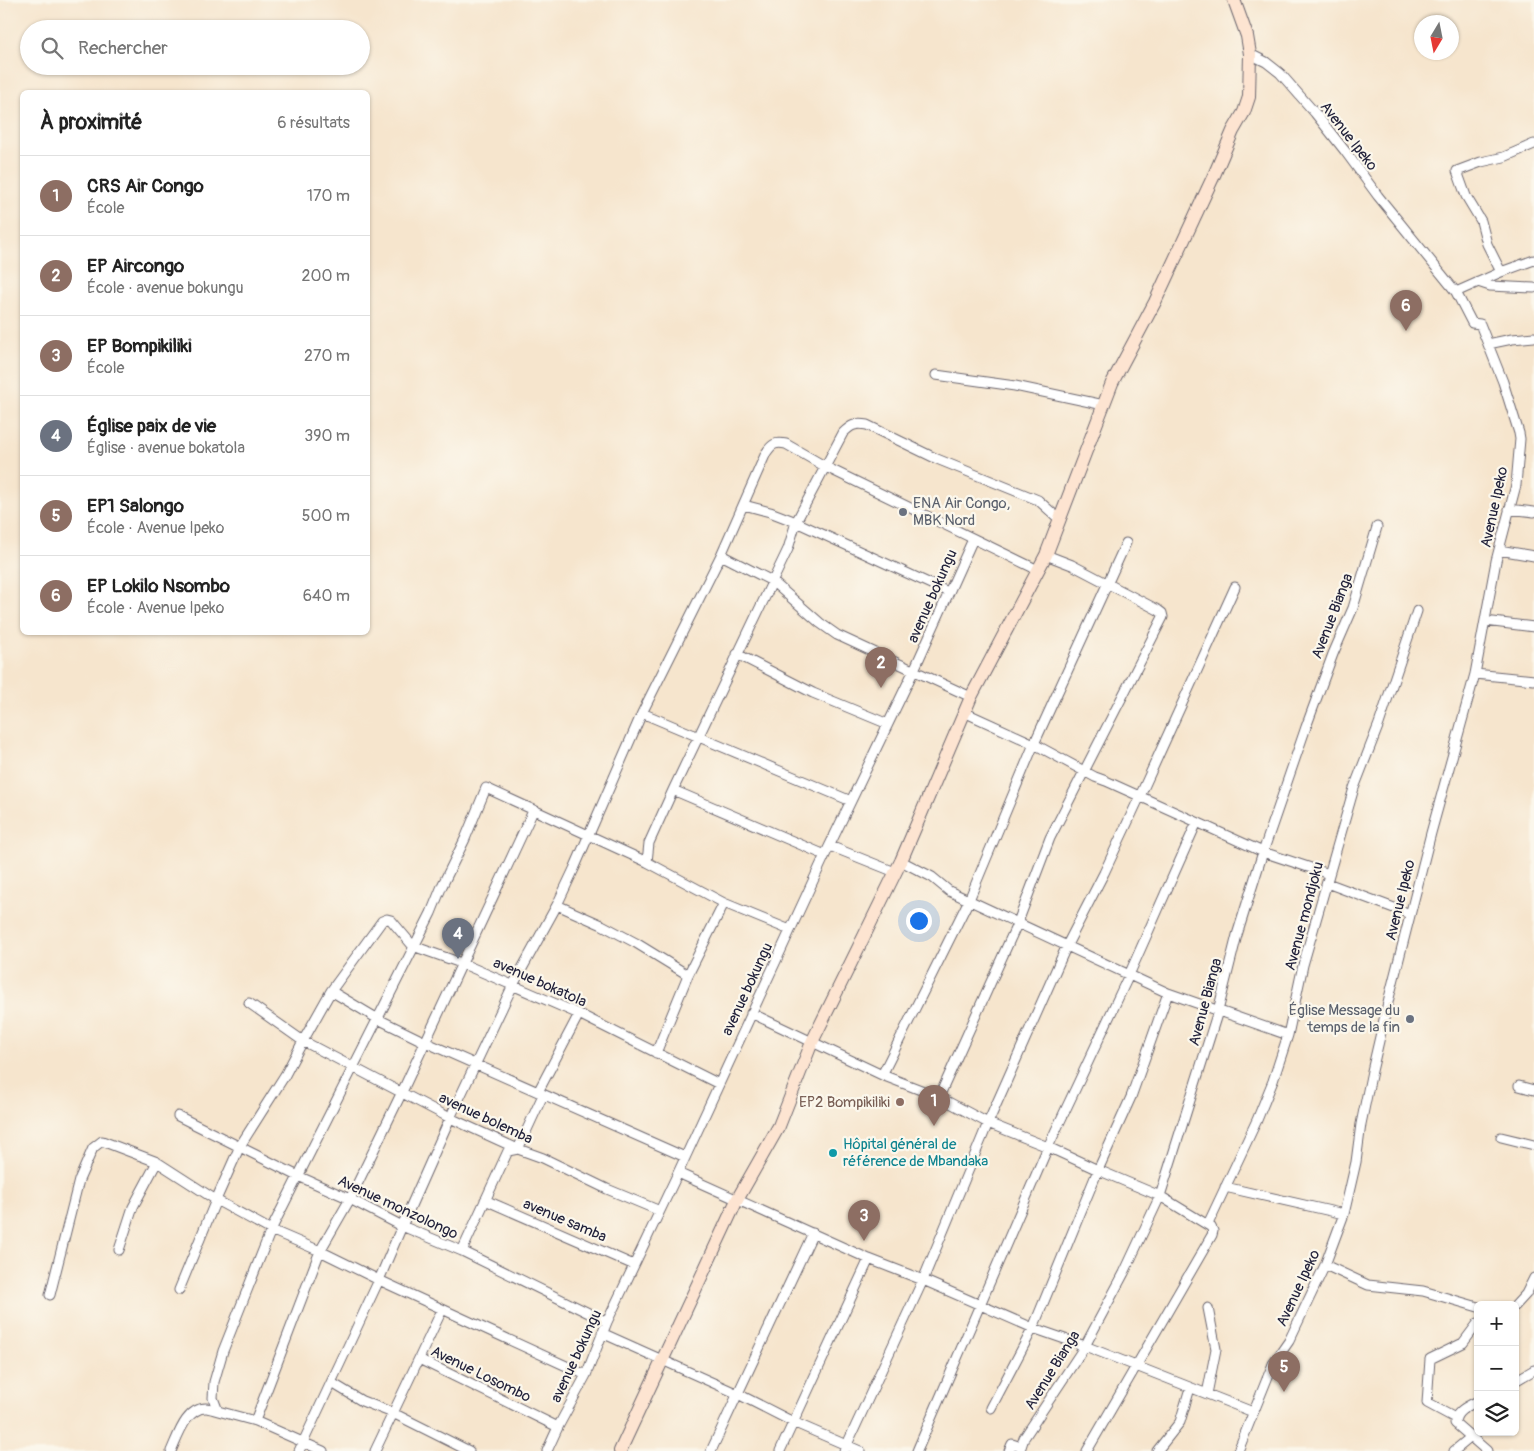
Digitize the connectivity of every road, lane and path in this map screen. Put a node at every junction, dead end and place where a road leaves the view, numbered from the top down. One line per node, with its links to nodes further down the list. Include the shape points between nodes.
1 (1234, 0): 2 (street)
2 (1250, 54): 8 (street, Avenue Ipeko, via 1273,68 1293,88); 12 (street, via 1249,97 1244,112 1155,302 1112,382)
3 (1534, 144): 5 (street, via 1457,171)
4 (1534, 260): 5 (street)
5 (1501, 272): 6 (street)
6 (1478, 282): 7 (street, via 1490,286); 8 (street)
7 (1534, 288)
8 (1456, 292): 10 (street, Avenue Ipeko, via 1472,323 1480,324)
9 (1534, 337): 10 (street)
10 (1488, 344): 15 (street, Avenue Ipeko, via 1520,439 1516,485)
11 (936, 375): 12 (street, via 1014,386)
12 (1104, 405): 17 (street)
13 (826, 467): 14 (street, via 786,444 771,445); 17 (street, via 843,434 857,423 867,424 937,459 1038,500); 18 (street); 20 (street)
14 (744, 505): 18 (street); 23 (street)
15 (1509, 509): 16 (street); 22 (street, Avenue Ipeko)
16 (1534, 512)
17 (1059, 519): 24 (street)
18 (796, 522): 27 (street, via 788,549); 30 (street)
19 (1377, 527): 52 (street, Avenue Bianga, via 1353,608 1326,672)
20 (972, 539): 26 (street); 30 (street, avenue bokungu)
21 (1126, 543): 28 (street)
22 (1499, 550): 25 (street); 32 (street, Avenue Ipeko)
23 (721, 555): 27 (street); 39 (street)
24 (1046, 555): 26 (street); 28 (street)
25 (1534, 556)
26 (1038, 570): 38 (street)
27 (772, 581): 34 (street); 35 (street, via 837,635)
28 (1108, 584): 43 (street); 44 (street, via 1158,610 1163,617)
29 (1235, 587): 46 (street)
30 (948, 592): 35 (street, avenue bokungu)
31 (1417, 611): 56 (street, Avenue mondjoku, via 1354,788)
32 (1485, 621): 33 (street); 36 (street, Avenue Ipeko)
33 (1534, 627)
34 (737, 654): 41 (street, via 813,693); 42 (street)
35 (914, 670): 38 (street); 41 (street, avenue bokungu)
36 (1474, 674): 37 (street); 60 (street, Avenue Ipeko)
37 (1534, 680)
38 (972, 698): 40 (street)
39 (642, 713): 42 (street); 50 (street)
40 (966, 713): 43 (street); 55 (street)
41 (888, 724): 47 (street, avenue bokungu)
42 (699, 736): 45 (street); 47 (street)
43 (1034, 744): 44 (street); 57 (street)
44 (1085, 771): 46 (street); 61 (street, via 1050,838)
45 (673, 790): 53 (street); 54 (street, via 649,843)
46 (1140, 796): 49 (street); 63 (street)
47 (851, 801): 51 (street, avenue bokungu)
48 (533, 811): 50 (street); 64 (street, via 486,788); 65 (street)
49 (1197, 822): 52 (street); 67 (street)
50 (590, 835): 54 (street); 59 (street)
51 (830, 846): 53 (street, avenue bokungu); 55 (street)
52 (1263, 852): 56 (street); 72 (street, Avenue Bianga)
53 (825, 855): 62 (street, avenue bokungu)
54 (647, 862): 58 (street)
55 (898, 867): 57 (street, via 932,877 949,891); 79 (street)
56 (1328, 879): 60 (street); 76 (street, Avenue mondjoku, via 1303,965)
57 (969, 900): 61 (street); 83 (street)
58 (724, 903): 62 (street); 66 (street)
59 (557, 905): 66 (street, via 636,943); 68 (street)
60 (1410, 914): 110 (street, Avenue Ipeko, via 1372,1071)
61 (1018, 922): 63 (street); 89 (street)
62 (790, 930): 73 (street, avenue bokungu)
63 (1067, 945): 67 (street); 92 (street)
64 (413, 946): 65 (street, avenue bokatola); 69 (street, via 391,920 384,919); 75 (street)
65 (461, 963): 68 (street, avenue bokatola); 78 (street)
66 (688, 975): 80 (street)
67 (1129, 975): 70 (street); 96 (street)
68 (513, 985): 74 (street, avenue bokatola); 81 (street)
69 (331, 991): 75 (street); 77 (street)
70 (1168, 993): 72 (street); 100 (street, via 1131,1097)
71 (249, 1003): 77 (street)
72 (1218, 1012): 76 (street); 104 (street, Avenue Bianga)
73 (751, 1013): 79 (street); 84 (street, avenue bokungu)
74 (579, 1014): 80 (street, avenue bokatola); 88 (street)
75 (378, 1019): 78 (street); 82 (street)
76 (1288, 1035): 103 (street, Avenue mondjoku, via 1257,1120)
77 (304, 1041): 82 (street, avenue bolemba); 95 (street)
78 (424, 1042): 81 (street); 87 (street)
79 (812, 1042): 83 (street); 108 (street, via 779,1126)
80 (656, 1053): 84 (street, avenue bokatola)
81 (476, 1066): 88 (street); 91 (street)
82 (353, 1068): 87 (street, avenue bolemba); 102 (street)
83 (882, 1074): 89 (street)
84 (719, 1084): 98 (street, avenue bokungu)
85 (1519, 1086): 86 (street)
86 (1534, 1090)
87 (402, 1092): 91 (street, avenue bolemba); 105 (street)
88 (540, 1093): 97 (street); 98 (street)
89 (939, 1098): 92 (street)
90 (178, 1116): 95 (street, Avenue monzolongo)
91 (450, 1118): 97 (street, avenue bolemba); 112 (street)
92 (988, 1123): 96 (street); 123 (street)
93 (1501, 1136): 94 (street)
94 (1534, 1145)
95 (240, 1146): 102 (street, Avenue monzolongo); 106 (street)
96 (1048, 1147): 100 (street); 127 (street)
97 (518, 1149): 107 (street, via 508,1151); 109 (street, avenue bolemba)
98 (685, 1157): 101 (street, avenue bokungu)
99 (156, 1162): 106 (street); 115 (street, via 133,1207); 125 (street, via 102,1141 93,1148 79,1180)
100 (1098, 1170): 104 (street); 132 (street)
101 (678, 1173): 108 (street); 109 (street, avenue bokungu)
102 (298, 1176): 105 (street, Avenue monzolongo); 113 (street)
103 (1225, 1187): 110 (street); 111 (street, Avenue mondjoku)
104 (1160, 1196): 111 (street); 135 (street, Avenue Bianga)
105 (350, 1199): 112 (street, Avenue monzolongo); 116 (street)
106 (216, 1200): 113 (street); 124 (street)
107 (485, 1200): 117 (street); 119 (street, avenue samba)
108 (737, 1200): 114 (street); 137 (street)
109 (660, 1211): 119 (street, avenue bokungu)
110 (1344, 1214): 120 (street, Avenue Ipeko)
111 (1208, 1224): 138 (street, Avenue mondjoku, via 1212,1235)
112 (402, 1226): 117 (street, Avenue monzolongo); 122 (street)
113 (271, 1230): 116 (street); 148 (street, via 223,1351 214,1382 213,1398)
114 (813, 1232): 118 (street); 144 (street)
115 (119, 1250)
116 (320, 1251): 122 (street); 152 (street)
117 (462, 1251): 131 (street, Avenue monzolongo)
118 (869, 1259): 123 (street); 153 (street)
119 (634, 1265): 131 (street, avenue bokungu)
120 (1325, 1266): 128 (street, via 1368,1285 1423,1291); 149 (street, Avenue Ipeko, via 1289,1340 1273,1364)
121 (1534, 1278): 126 (street)
122 (379, 1280): 130 (street); 142 (street)
123 (923, 1280): 127 (street); 157 (street)
124 (179, 1290)
125 (50, 1295)
126 (1519, 1302)
127 (979, 1304): 132 (street); 168 (street)
128 (1474, 1306)
129 (1208, 1308): 145 (street, via 1216,1349)
130 (442, 1310): 136 (street); 140 (street)
131 (607, 1322): 134 (street, avenue bokungu)
132 (1033, 1328): 135 (street); 147 (street)
133 (1474, 1328): 151 (street, via 1463,1343 1430,1359 1427,1402)
134 (602, 1332): 137 (street); 140 (street, avenue bokungu)
135 (1085, 1346): 138 (street); 169 (street, Avenue Bianga, via 1021,1447 1012,1444)
136 (419, 1359): 150 (street); 154 (street, Avenue Losombo)
137 (662, 1359): 144 (street); 164 (street)
138 (1136, 1366): 143 (street); 170 (street)
139 (1534, 1370): 141 (street)
140 (586, 1375): 154 (street, avenue bokungu)
141 (1519, 1379)
142 (332, 1383): 150 (street, via 362,1401); 156 (street)
143 (1190, 1388): 145 (street); 171 (street, via 1180,1422)
144 (738, 1394): 153 (street); 165 (street)
145 (1207, 1394): 149 (street)
146 (1474, 1404): 151 (street)
147 (992, 1408)
148 (218, 1411): 152 (street); 159 (street, via 195,1410)
149 (1252, 1412): 158 (street, Avenue Ipeko)
150 (393, 1413): 161 (street); 162 (street)
151 (1455, 1418): 155 (street, via 1455,1423)
152 (255, 1421): 156 (street)
153 (793, 1422): 157 (street); 166 (street)
154 (558, 1427): 163 (street, avenue bokungu)
155 (1471, 1437): 172 (street); 173 (street)
156 (301, 1447): 160 (street)
157 (845, 1448): 167 (street)
158 (1242, 1450)
159 (171, 1451)
160 (323, 1451)
161 (375, 1451)
162 (469, 1451)
163 (547, 1451)
164 (620, 1451)
165 (711, 1451)
166 (780, 1451)
167 (860, 1451)
168 (917, 1451)
169 (1009, 1451)
170 (1087, 1451)
171 (1157, 1451)
172 (1454, 1451)
173 (1487, 1451)

